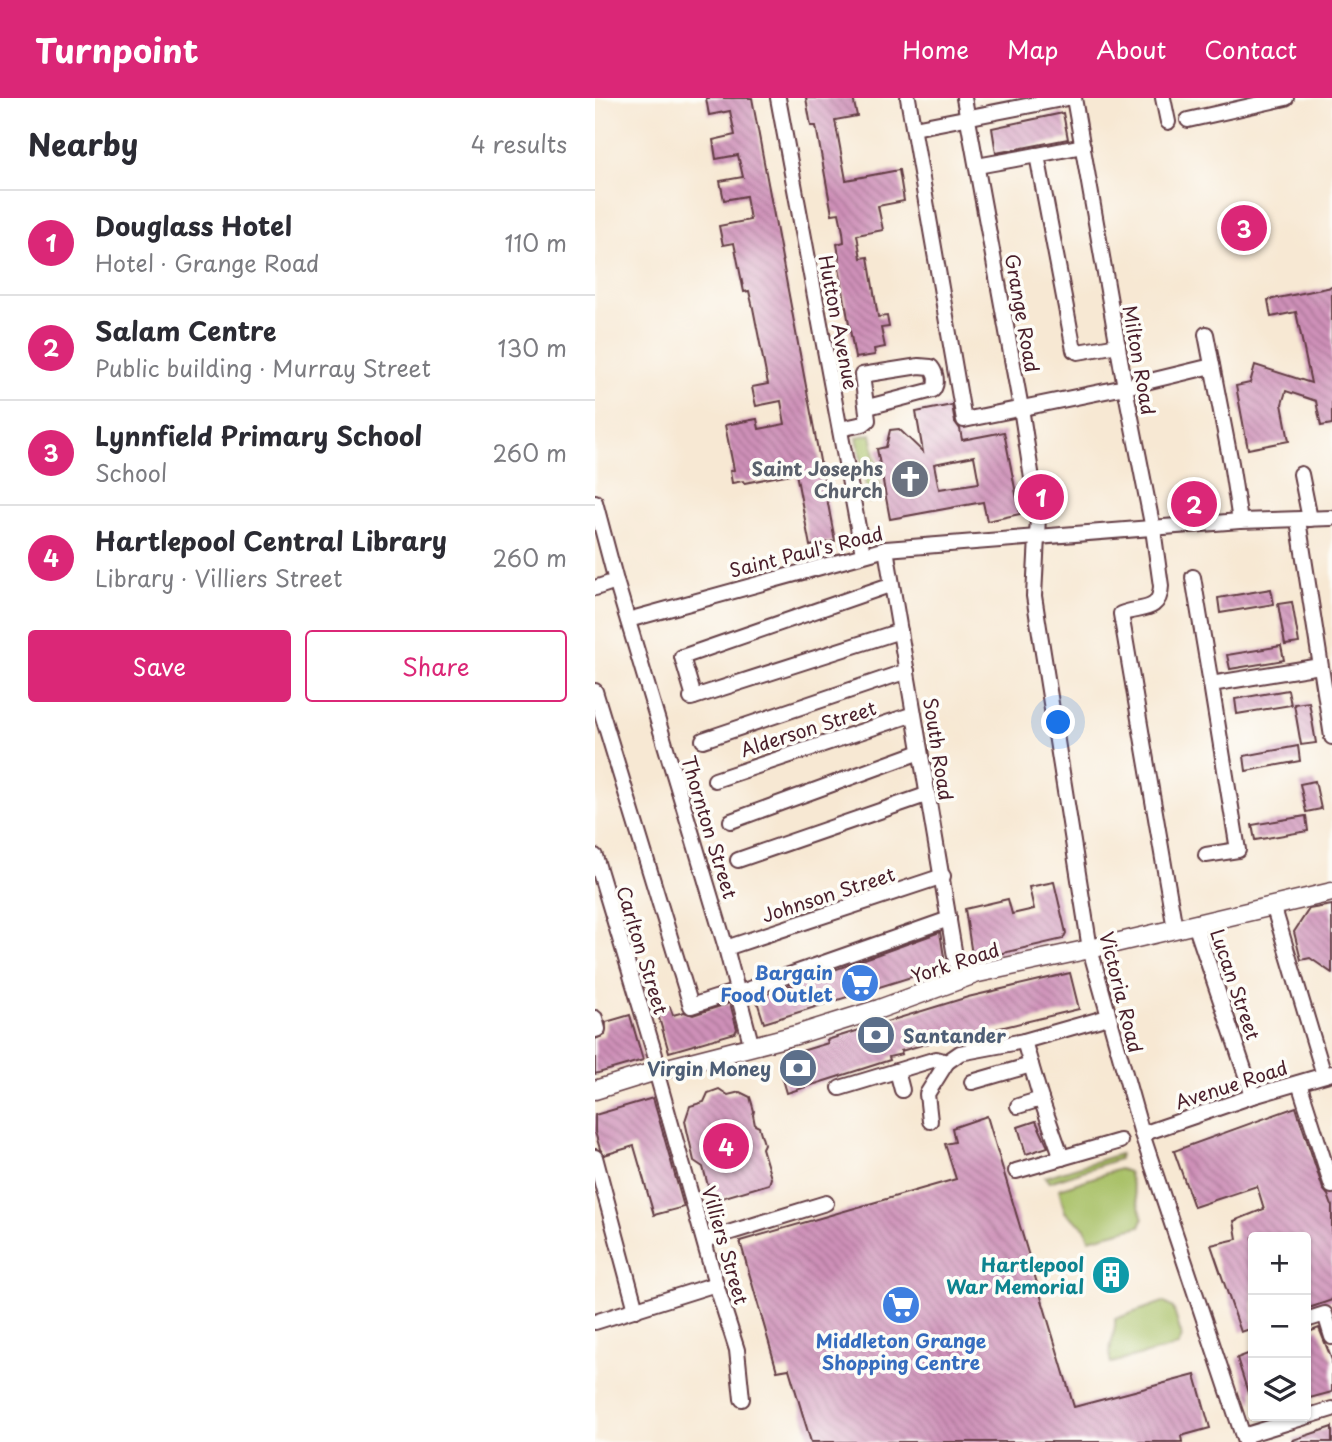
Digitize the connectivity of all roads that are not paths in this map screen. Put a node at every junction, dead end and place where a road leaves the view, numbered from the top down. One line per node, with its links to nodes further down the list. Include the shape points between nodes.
1 (778, 98): 21 (street, Hutton Avenue)
2 (908, 98): 11 (street)
3 (964, 98): 8 (street, Grange Road)
4 (1067, 98): 8 (street)
5 (1074, 98): 12 (street, Milton Road)
6 (1163, 98): 10 (street)
7 (1286, 98): 9 (street)
8 (968, 118): 11 (street); 14 (street, Grange Road)
9 (1188, 120)
10 (1168, 122)
11 (914, 128): 20 (street, via 964,419)
12 (1083, 146): 13 (street); 16 (street, Milton Road)
13 (1037, 155): 14 (street); 16 (street, via 1074,350)
14 (977, 166): 20 (street, Grange Road)
15 (1206, 334): 17 (street)
16 (1118, 345): 18 (street, Milton Road)
17 (1212, 366): 18 (street); 26 (street)
18 (1125, 387): 20 (street); 27 (street, Milton Road)
19 (867, 407): 19 (street, via 862,374 919,366 933,371 933,390); 21 (street, via 866,423)
20 (1021, 408): 28 (street, Grange Road)
21 (840, 429): 30 (street, Hutton Avenue)
22 (1301, 474): 25 (street)
23 (595, 502): 32 (street, Thornton Street)
24 (1332, 518): 25 (street, Saint Paul's Road)
25 (1304, 520): 26 (street, Saint Paul's Road); 37 (street)
26 (1240, 521): 27 (street, Saint Paul's Road)
27 (1153, 529): 28 (street, Saint Paul's Road); 57 (street, Milton Road, via 1161,595 1147,609 1121,614)
28 (1038, 535): 29 (street, Saint Paul's Road); 59 (street, Victoria Road, via 1034,596)
29 (886, 549): 30 (street, Saint Paul's Road); 36 (street, South Road)
30 (863, 554): 35 (street, Saint Paul's Road)
31 (1193, 577): 39 (street)
32 (616, 582): 34 (street); 35 (street, Thornton Street)
33 (884, 587): 36 (street, via 682,657 693,698)
34 (595, 588)
35 (628, 620): 58 (street, Thornton Street)
36 (900, 631): 38 (street, South Road)
37 (1321, 666): 39 (street); 42 (street)
38 (907, 671): 41 (street, South Road); 44 (street)
39 (1211, 684): 49 (street, via 1238,850)
40 (595, 691): 61 (street, via 691,1006)
41 (914, 714): 45 (street, South Road); 46 (street, Alderson Street)
42 (1331, 721): 43 (street)
43 (1332, 737)
44 (703, 740)
45 (920, 752): 47 (street, South Road); 48 (street)
46 (715, 779)
47 (926, 795): 51 (street); 52 (street, South Road)
48 (731, 821)
49 (1206, 855)
50 (595, 856): 68 (street, Carlton Street)
51 (738, 860)
52 (943, 876): 55 (street, South Road); 58 (street, Johnson Street)
53 (1332, 891): 54 (main road, York Road)
54 (1273, 905): 56 (main road, York Road); 71 (street)
55 (949, 919): 60 (street, South Road); 61 (street)
56 (1195, 924): 57 (main road, York Road); 77 (street, Lucan Street)
57 (1175, 929): 59 (main road, York Road)
58 (726, 948): 61 (street, Thornton Street)
59 (1090, 949): 60 (main road, York Road); 62 (street, Victoria Road)
60 (959, 980): 66 (main road, York Road)
61 (738, 992): 66 (street, Thornton Street)
62 (1108, 1017): 65 (street); 82 (street, Victoria Road)
63 (595, 1018): 64 (street)
64 (595, 1030)
65 (1024, 1041): 67 (street, via 960,1053); 69 (street)
66 (752, 1046): 68 (main road, York Road)
67 (947, 1062): 70 (street, via 936,1059); 81 (street, via 927,1094)
68 (655, 1063): 75 (main road, York Road); 80 (street, Carlton Street)
69 (1031, 1065): 72 (street); 78 (street)
70 (897, 1071): 74 (street); 76 (street)
71 (1328, 1074): 73 (street, Avenue Road)
72 (972, 1082)
73 (1299, 1083): 77 (street, Avenue Road); 87 (street)
74 (840, 1088)
75 (595, 1090)
76 (902, 1090)
77 (1253, 1096): 82 (street, Avenue Road)
78 (1041, 1099): 79 (street); 85 (street)
79 (1018, 1106)
80 (667, 1109): 89 (street, Villiers Street)
81 (930, 1121)
82 (1142, 1134): 97 (street, Victoria Road)
83 (1120, 1141): 85 (street)
84 (595, 1157): 91 (street)
85 (1062, 1158): 86 (street)
86 (1016, 1171)
87 (1332, 1186)
88 (826, 1203): 89 (street)
89 (705, 1240): 90 (street, Villiers Street)
90 (716, 1283): 91 (street); 95 (street, Villiers Street, via 737,1350)
91 (636, 1310): 93 (street)
92 (1311, 1318): 94 (street, via 1325,1314)
93 (595, 1322)
94 (1332, 1337)
95 (742, 1399)
96 (1332, 1409): 97 (street)
97 (1244, 1439)

